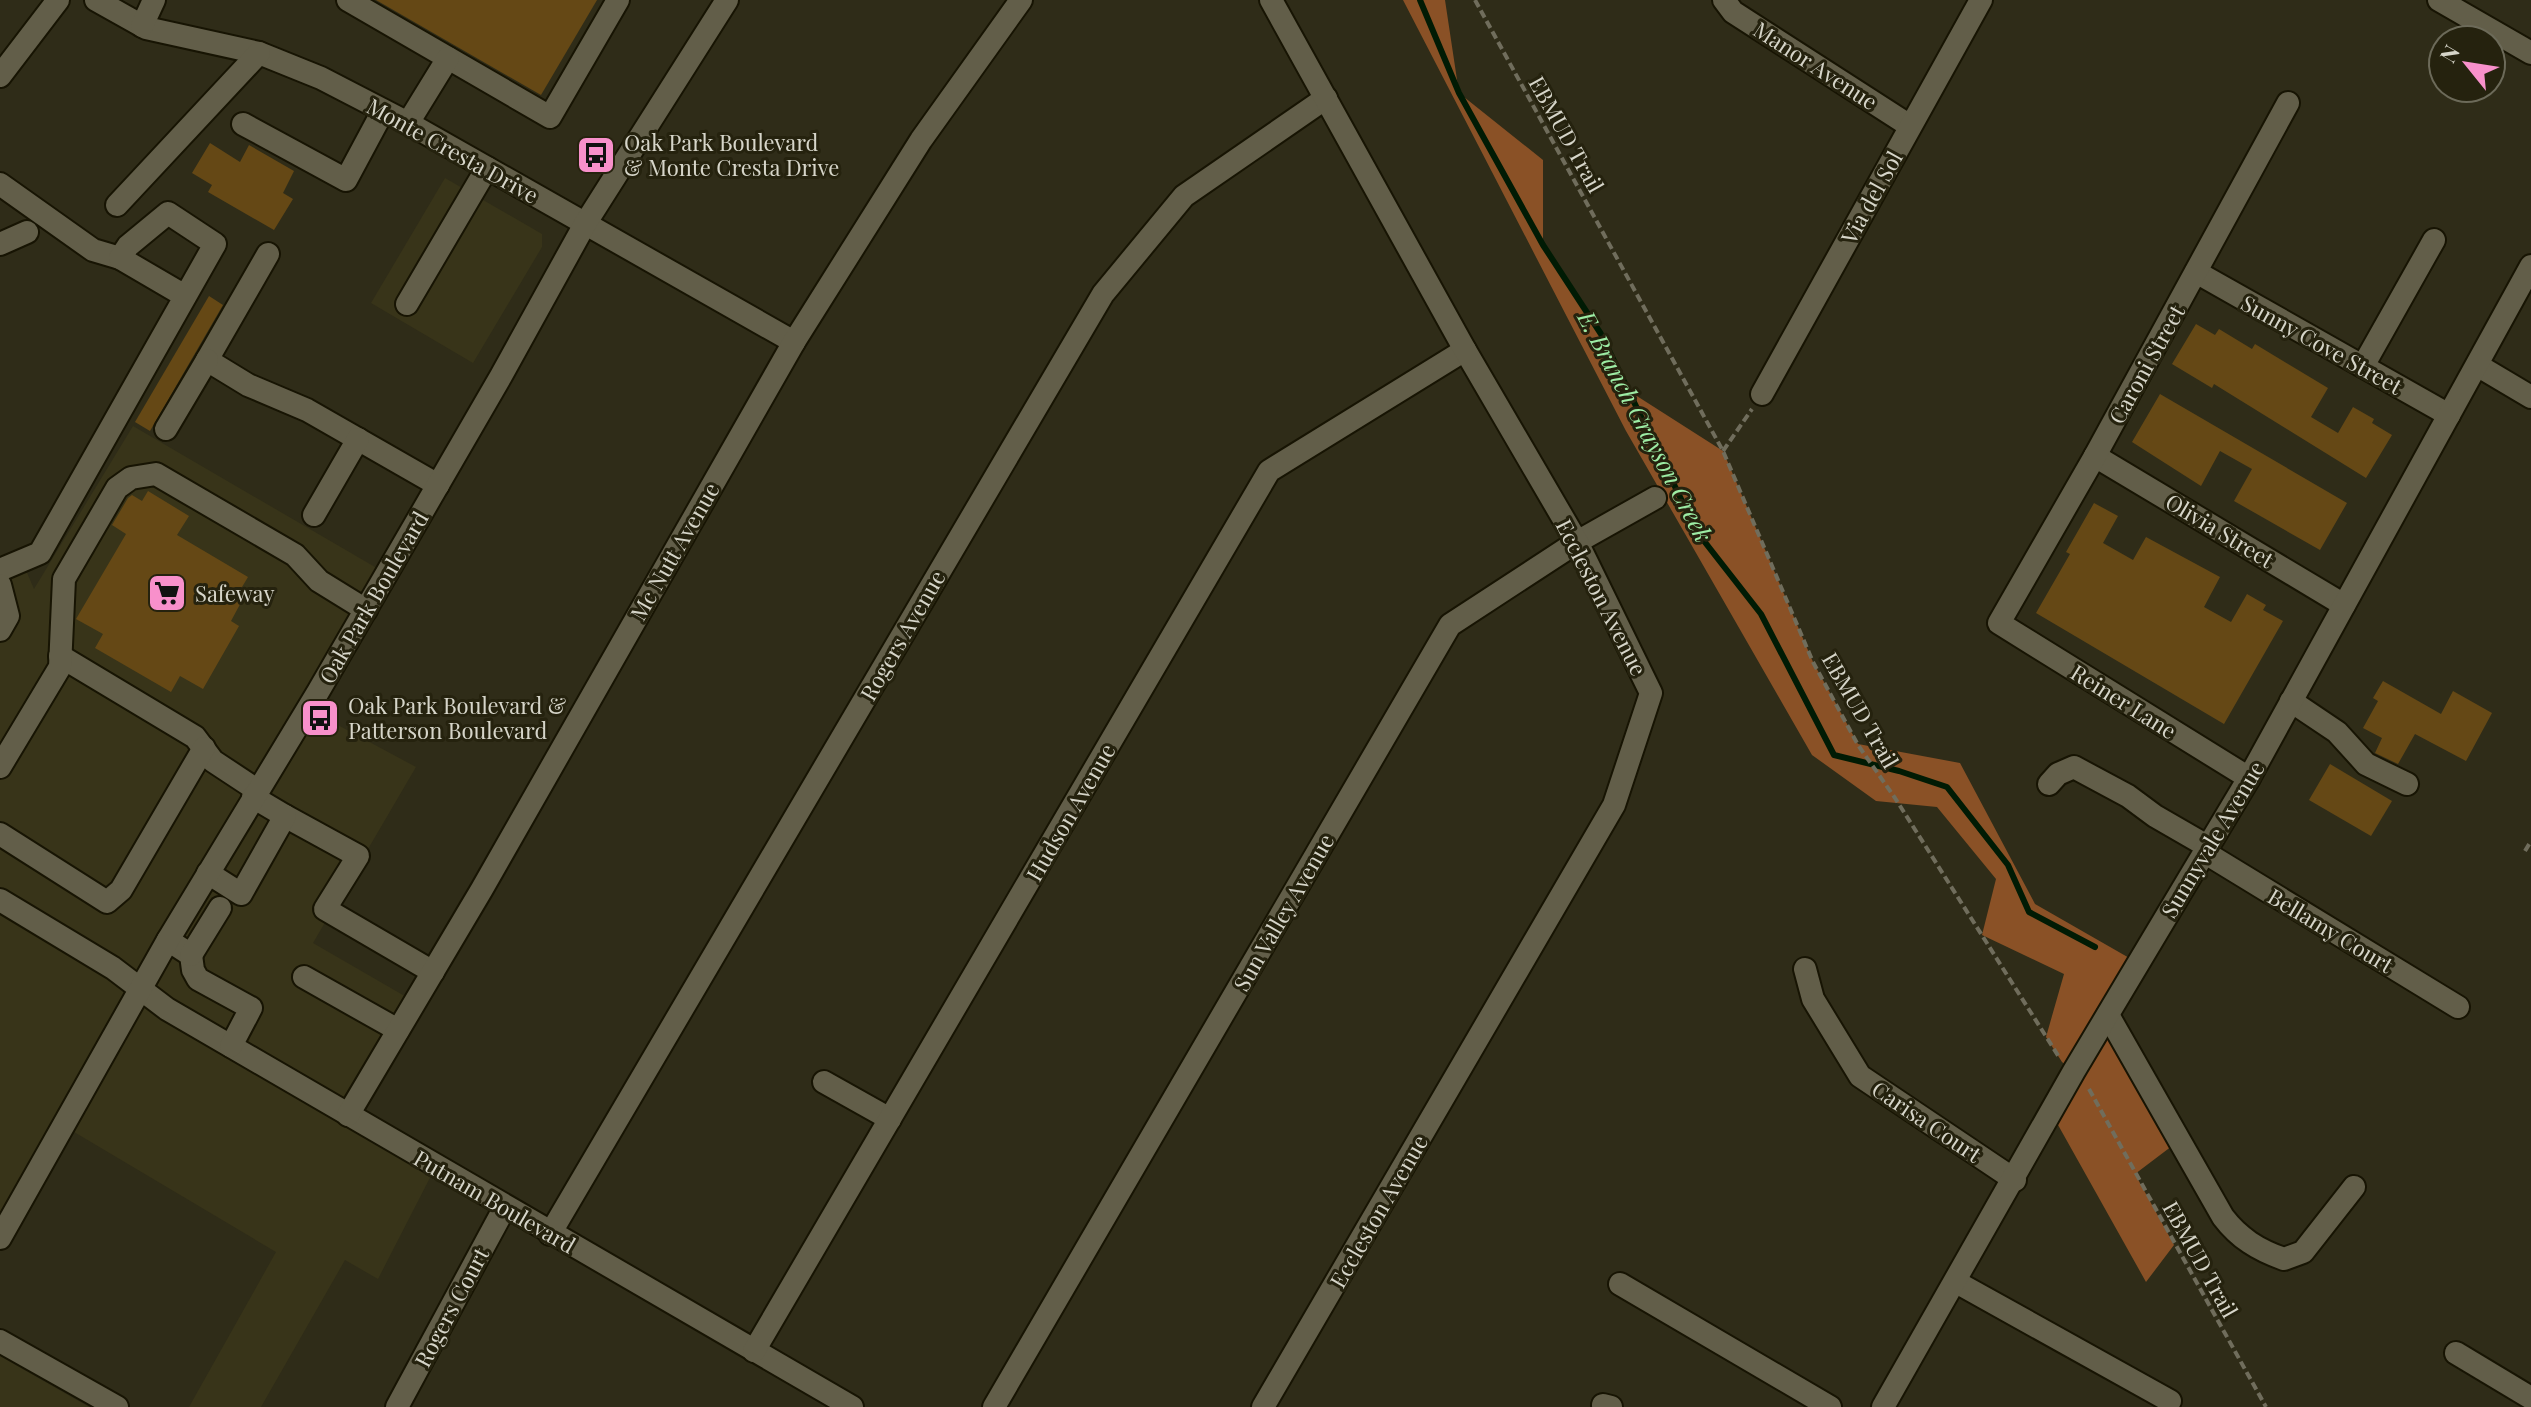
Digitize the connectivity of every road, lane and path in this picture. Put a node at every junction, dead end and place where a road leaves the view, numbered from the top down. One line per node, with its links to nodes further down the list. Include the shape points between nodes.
1 (58, 0): 17 (street)
2 (96, 0): 13 (street, Monte Cresta Drive)
3 (154, 0): 13 (street)
4 (348, 0): 16 (street)
5 (618, 0): 16 (street, via 550,117)
6 (727, 0): 27 (street, Oak Park Boulevard)
7 (1021, 0): 37 (street, Mc Nutt Avenue, via 921,140)
8 (1271, 0): 18 (street, Eccleston Avenue)
9 (1475, 0): 47 (path, EBMUD Trail)
10 (1724, 0): 23 (street, Manor Avenue, via 1733,12)
11 (1981, 0): 23 (street, Via del Sol)
12 (2439, 0): 15 (street)
13 (142, 26): 14 (street, Monte Cresta Drive)
14 (259, 53): 20 (street, Monte Cresta Drive); 26 (street)
15 (2531, 53)
16 (448, 58): 21 (street)
17 (0, 76)
18 (1326, 98): 38 (street, Eccleston Avenue); 92 (street, Rogers Avenue, via 1184,196 1103,294)
19 (2288, 103): 34 (street, Caroni Street)
20 (383, 111): 21 (street, Monte Cresta Drive); 22 (street, via 346,180)
21 (408, 123): 24 (street, Monte Cresta Drive)
22 (243, 124)
23 (1910, 126): 42 (street, Via del Sol)
24 (487, 168): 27 (street, Monte Cresta Drive); 36 (street)
25 (0, 184): 32 (street, via 93,250)
26 (117, 205)
27 (585, 224): 37 (street, Monte Cresta Drive); 49 (street, Oak Park Boulevard)
28 (27, 232): 30 (street)
29 (2434, 240): 41 (street)
30 (0, 244)
31 (268, 254): 39 (street)
32 (120, 258): 35 (street); 35 (street, via 168,213 215,244)
33 (2531, 266): 40 (street, Sunnyvale Avenue)
34 (2196, 272): 41 (street, Sunny Cove Street); 48 (street, Caroni Street)
35 (185, 296): 53 (street, via 40,553)
36 (407, 304)
37 (794, 342): 78 (street, Mc Nutt Avenue)
38 (1465, 350): 52 (street, Eccleston Avenue); 88 (street, Hudson Avenue, via 1269,471)
39 (207, 360): 45 (street); 46 (street)
40 (2477, 365): 43 (street); 44 (street, Sunnyvale Avenue)
41 (2363, 366): 44 (street, Sunny Cove Street)
42 (1762, 394): 47 (path)
43 (2531, 397)
44 (2449, 415): 55 (street, Sunnyvale Avenue)
45 (166, 429)
46 (358, 439): 49 (street); 51 (street)
47 (1723, 451): 85 (path, EBMUD Trail, via 1813,662 1858,745 2062,1062)
48 (2095, 456): 55 (street, Olivia Street); 57 (street, Caroni Street)
49 (438, 485): 56 (street, Oak Park Boulevard)
50 (1655, 498): 52 (street, Sun Valley Avenue)
51 (314, 515)
52 (1577, 542): 104 (street, Sun Valley Avenue, via 1450,625); 105 (street, Eccleston Avenue, via 1651,693 1614,805)
53 (0, 570)
54 (0, 585): 58 (street, via 8,616)
55 (2344, 605): 60 (street, Sunnyvale Avenue)
56 (366, 610): 59 (street, via 319,581 295,555 156,474 131,478 117,488 64,579); 66 (street, Oak Park Boulevard)
57 (1999, 623): 63 (street, Reiner Lane)
58 (0, 630)
59 (60, 656): 61 (street, via 195,737); 62 (street, via 60,667)
60 (2291, 701): 63 (street, Sunnyvale Avenue); 65 (street, via 2337,732 2366,764)
61 (204, 748): 66 (street); 68 (street, via 121,890 107,902)
62 (0, 767)
63 (2249, 778): 70 (street, Sunnyvale Avenue)
64 (2049, 784): 70 (street, Bellamy Court, via 2074,767)
65 (2407, 784)
66 (255, 794): 67 (street); 72 (street, Oak Park Boulevard)
67 (285, 816): 72 (street, via 241,894); 78 (street, via 358,856 325,909)
68 (0, 834)
69 (2531, 841): 71 (path)
70 (2206, 849): 81 (street, Bellamy Court); 82 (street, Sunnyvale Avenue)
71 (2525, 851)
72 (208, 873): 75 (street, Oak Park Boulevard)
73 (220, 908): 76 (street)
74 (3, 909): 80 (street, Putnam Boulevard, via 113,968)
75 (168, 940): 76 (street); 80 (street, Oak Park Boulevard)
76 (191, 955): 84 (street, via 198,979 251,1008)
77 (1805, 969): 89 (street, Carisa Court, via 1813,999 1860,1076)
78 (433, 972): 83 (street, Mc Nutt Avenue)
79 (304, 977): 83 (street)
80 (141, 989): 84 (street, Putnam Boulevard); 93 (street, Oak Park Boulevard)
81 (2458, 1007)
82 (2108, 1015): 85 (street, Sunnyvale Avenue); 90 (street, via 2223,1217 2248,1243 2284,1259 2303,1252)
83 (398, 1030): 87 (street, Mc Nutt Avenue)
84 (231, 1046): 87 (street, Putnam Boulevard)
85 (2074, 1071): 89 (street, Sunnyvale Avenue); 108 (path, EBMUD Trail, via 2083,1078)
86 (824, 1082): 88 (street)
87 (348, 1115): 91 (street, Putnam Boulevard)
88 (890, 1119): 97 (street, Hudson Avenue)
89 (2015, 1180): 94 (street, Sunnyvale Avenue)
90 (2354, 1187)
91 (505, 1207): 92 (street, Putnam Boulevard); 102 (street, Rogers Court)
92 (550, 1234): 97 (street, Putnam Boulevard)
93 (0, 1238)
94 (1956, 1282): 100 (street); 107 (street, Sunnyvale Avenue)
95 (1620, 1284): 106 (street)
96 (0, 1341): 101 (street)
97 (754, 1351): 103 (street, Putnam Boulevard)
98 (2456, 1353): 99 (street)
99 (2531, 1398)
100 (2170, 1401)
101 (117, 1407)
102 (397, 1407)
103 (852, 1407)
104 (994, 1407)
105 (1263, 1407)
106 (1830, 1407)
107 (1883, 1407)
108 (2266, 1407)

